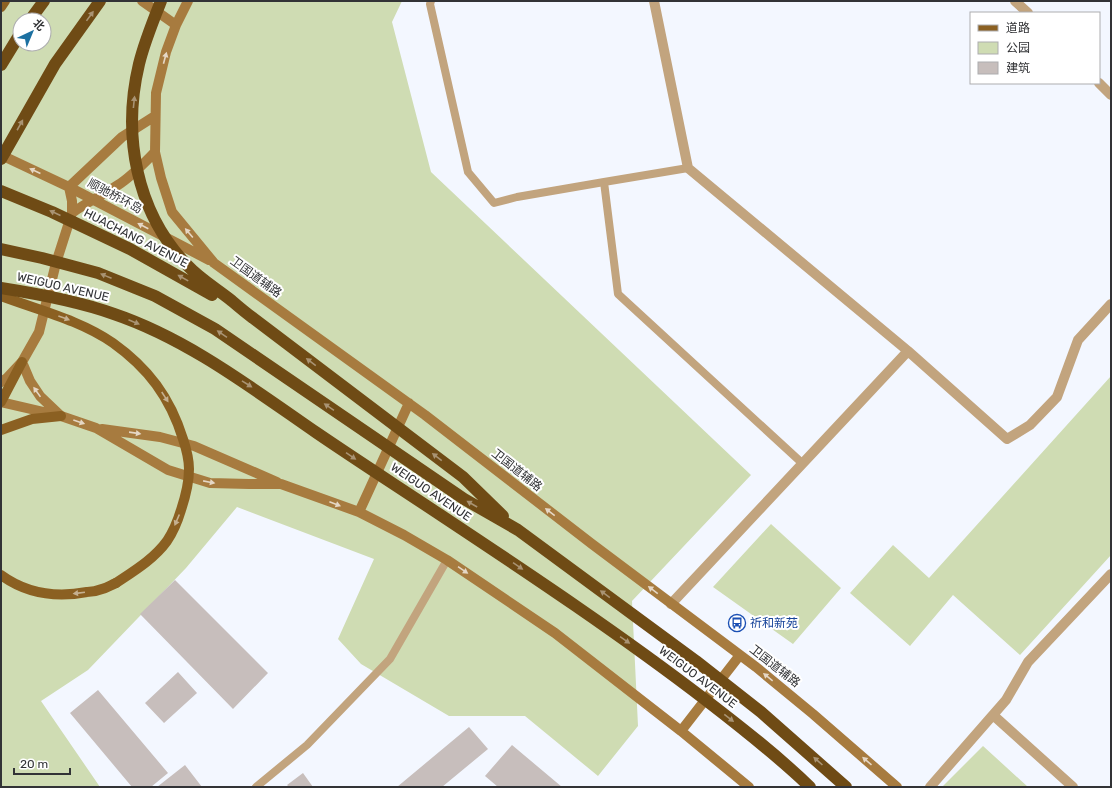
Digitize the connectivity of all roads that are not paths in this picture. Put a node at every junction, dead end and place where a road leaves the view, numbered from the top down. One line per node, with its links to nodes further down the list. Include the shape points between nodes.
1 (6, 1): 10 (main road)
2 (44, 1): 11 (highway)
3 (100, 1): 21 (highway, one-way to 3, bridge, via 55,64)
4 (142, 1): 13 (main road)
5 (161, 1): 33 (highway, one-way to 5, bridge, via 188,266 158,227 145,197 134,145 133,106 139,64)
6 (188, 1): 13 (main road, 卫国道辅路)
7 (431, 1): 23 (lane, via 468,172 494,203)
8 (654, 1): 22 (street)
9 (1015, 1): 12 (street)
10 (1, 7)
11 (36, 12)
12 (1027, 12)
13 (176, 25): 18 (main road, 卫国道辅路, one-way to 13, via 156,93)
14 (12, 47): 15 (highway)
15 (1, 65)
16 (1100, 84): 17 (street)
17 (1111, 95)
18 (155, 116): 19 (main road, 卫国道辅路); 24 (main road, via 122,137)
19 (155, 152): 26 (main road, via 117,186); 29 (main road, 卫国道辅路, one-way to 19, via 172,212)
20 (1, 155): 24 (main road, 顺驰桥环岛, one-way to 20)
21 (1, 159)
22 (688, 168): 23 (lane); 34 (street)
23 (604, 182): 42 (lane, via 618,294)
24 (69, 187): 26 (main road, 顺驰桥环岛); 27 (main road)
25 (1, 191): 33 (highway, HUACHANG AVENUE, one-way to 25, bridge, via 130,249)
26 (92, 199): 27 (main road); 29 (main road, 顺驰桥环岛, one-way to 26)
27 (72, 213): 35 (main road, via 56,263 39,332)
28 (1, 249): 45 (highway, WEIGUO AVENUE, one-way to 28, bridge, via 464,499 215,329 155,296 98,273)
29 (214, 263): 38 (main road, 卫国道辅路)
30 (1, 288): 55 (highway, WEIGUO AVENUE, one-way to 55, bridge, via 72,302 114,314 179,342 256,389 644,652 749,734)
31 (1, 296): 48 (main road, one-way to 48, bridge, via 90,329 112,342 133,360 156,383 169,403 185,447 189,469 185,497 168,540 151,558 116,583 101,590 79,594 47,594 13,583)
32 (1111, 304): 34 (street, via 1078,340 1057,397 1030,425 1007,439)
33 (253, 318): 45 (highway, WEIGUO AVENUE, one-way to 33, bridge, via 463,477)
34 (908, 351): 42 (street)
35 (22, 362): 36 (main road); 37 (main road); 39 (main road, one-way to 35, via 40,396)
36 (1, 382)
37 (1, 402): 39 (main road)
38 (409, 403): 44 (main road); 49 (main road, 卫国道辅路, one-way to 38)
39 (61, 416): 40 (main road, one-way to 40); 41 (main road, via 32,419)
40 (96, 428): 43 (main road, one-way to 43, via 160,437 194,446); 43 (main road, one-way to 43, via 168,470 203,481)
41 (1, 430)
42 (802, 463): 49 (street)
43 (281, 484): 44 (main road, one-way to 44)
44 (359, 512): 46 (main road)
45 (518, 530): 56 (highway, WEIGUO AVENUE, one-way to 45, bridge, via 756,707)
46 (447, 560): 52 (main road, one-way to 52, via 555,633); 53 (lane, via 390,659 307,744)
47 (1111, 574): 51 (street, via 1028,662 1006,700)
48 (1, 575)
49 (671, 604): 50 (main road, 卫国道辅路)
50 (740, 655): 52 (main road); 57 (main road, 卫国道辅路, one-way to 50, via 813,714)
51 (993, 715): 58 (street); 59 (street)
52 (681, 731): 54 (main road)
53 (256, 787)
54 (749, 787)
55 (810, 787)
56 (846, 787)
57 (896, 787)
58 (930, 787)
59 (1073, 787)

